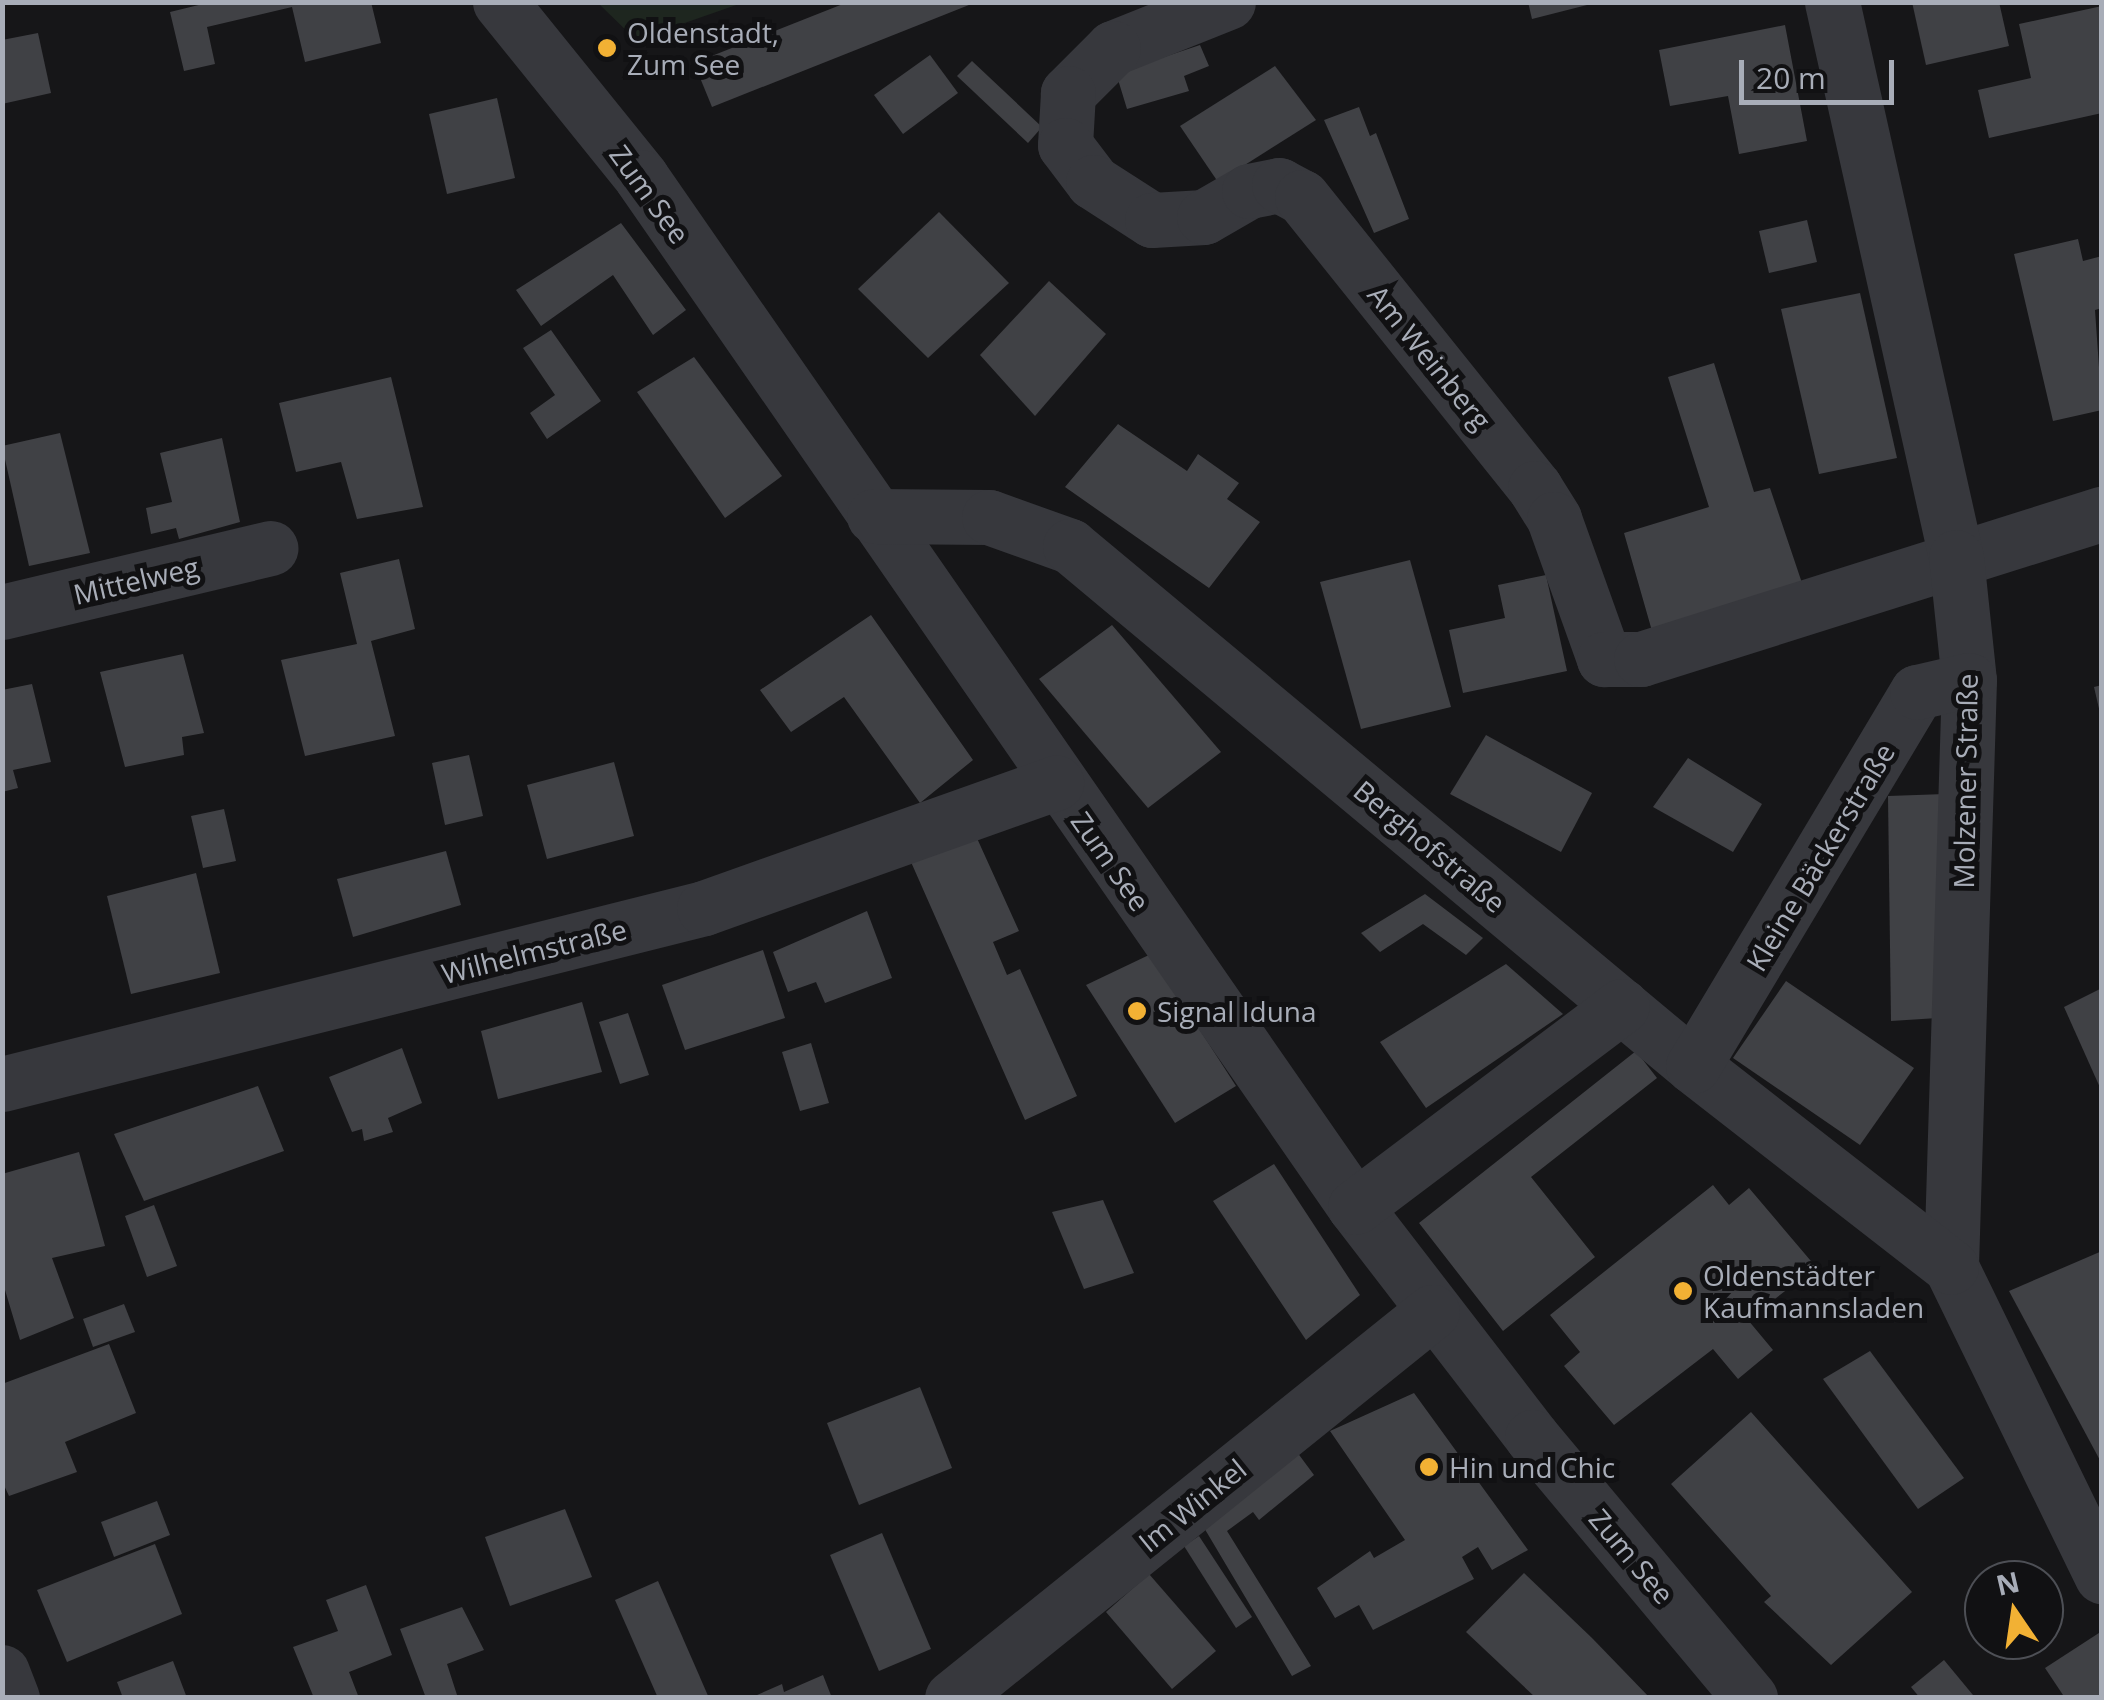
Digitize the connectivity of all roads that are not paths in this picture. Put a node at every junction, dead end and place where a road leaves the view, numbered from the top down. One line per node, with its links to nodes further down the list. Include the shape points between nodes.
1 (500, 2): 5 (street, Zum See, via 641,177)
2 (1228, 2): 7 (street, Am Weinberg, via 1114,48 1068,93 1064,145 1093,182 1152,220 1204,217 1249,191 1279,185 1302,197 1535,488 1554,519 1604,659 1640,660)
3 (1832, 2): 7 (street, Molzener Straße)
4 (2102, 514): 7 (street)
5 (874, 516): 10 (street, Zum See); 11 (street, Berghofstraße, via 989,517 1070,546)
6 (270, 548): 8 (street, Mittelweg)
7 (1956, 557): 9 (street, Molzener Straße)
8 (2, 612)
9 (1969, 680): 12 (street, Kleine Bäckerstraße, via 1917,692); 15 (street, Molzener Straße)
10 (1056, 783): 13 (street, Wilhelmstraße, via 704,908); 14 (street, Zum See)
11 (1622, 1006): 12 (street, Berghofstraße); 14 (street)
12 (1694, 1066): 15 (street, Berghofstraße)
13 (2, 1084)
14 (1355, 1207): 16 (street, Zum See)
15 (1951, 1267): 17 (street, Molzener Straße)
16 (1432, 1312): 20 (street, Im Winkel); 21 (street, Zum See)
17 (2094, 1560)
18 (2, 1672): 19 (street)
19 (12, 1698)
20 (952, 1698)
21 (1750, 1698)

